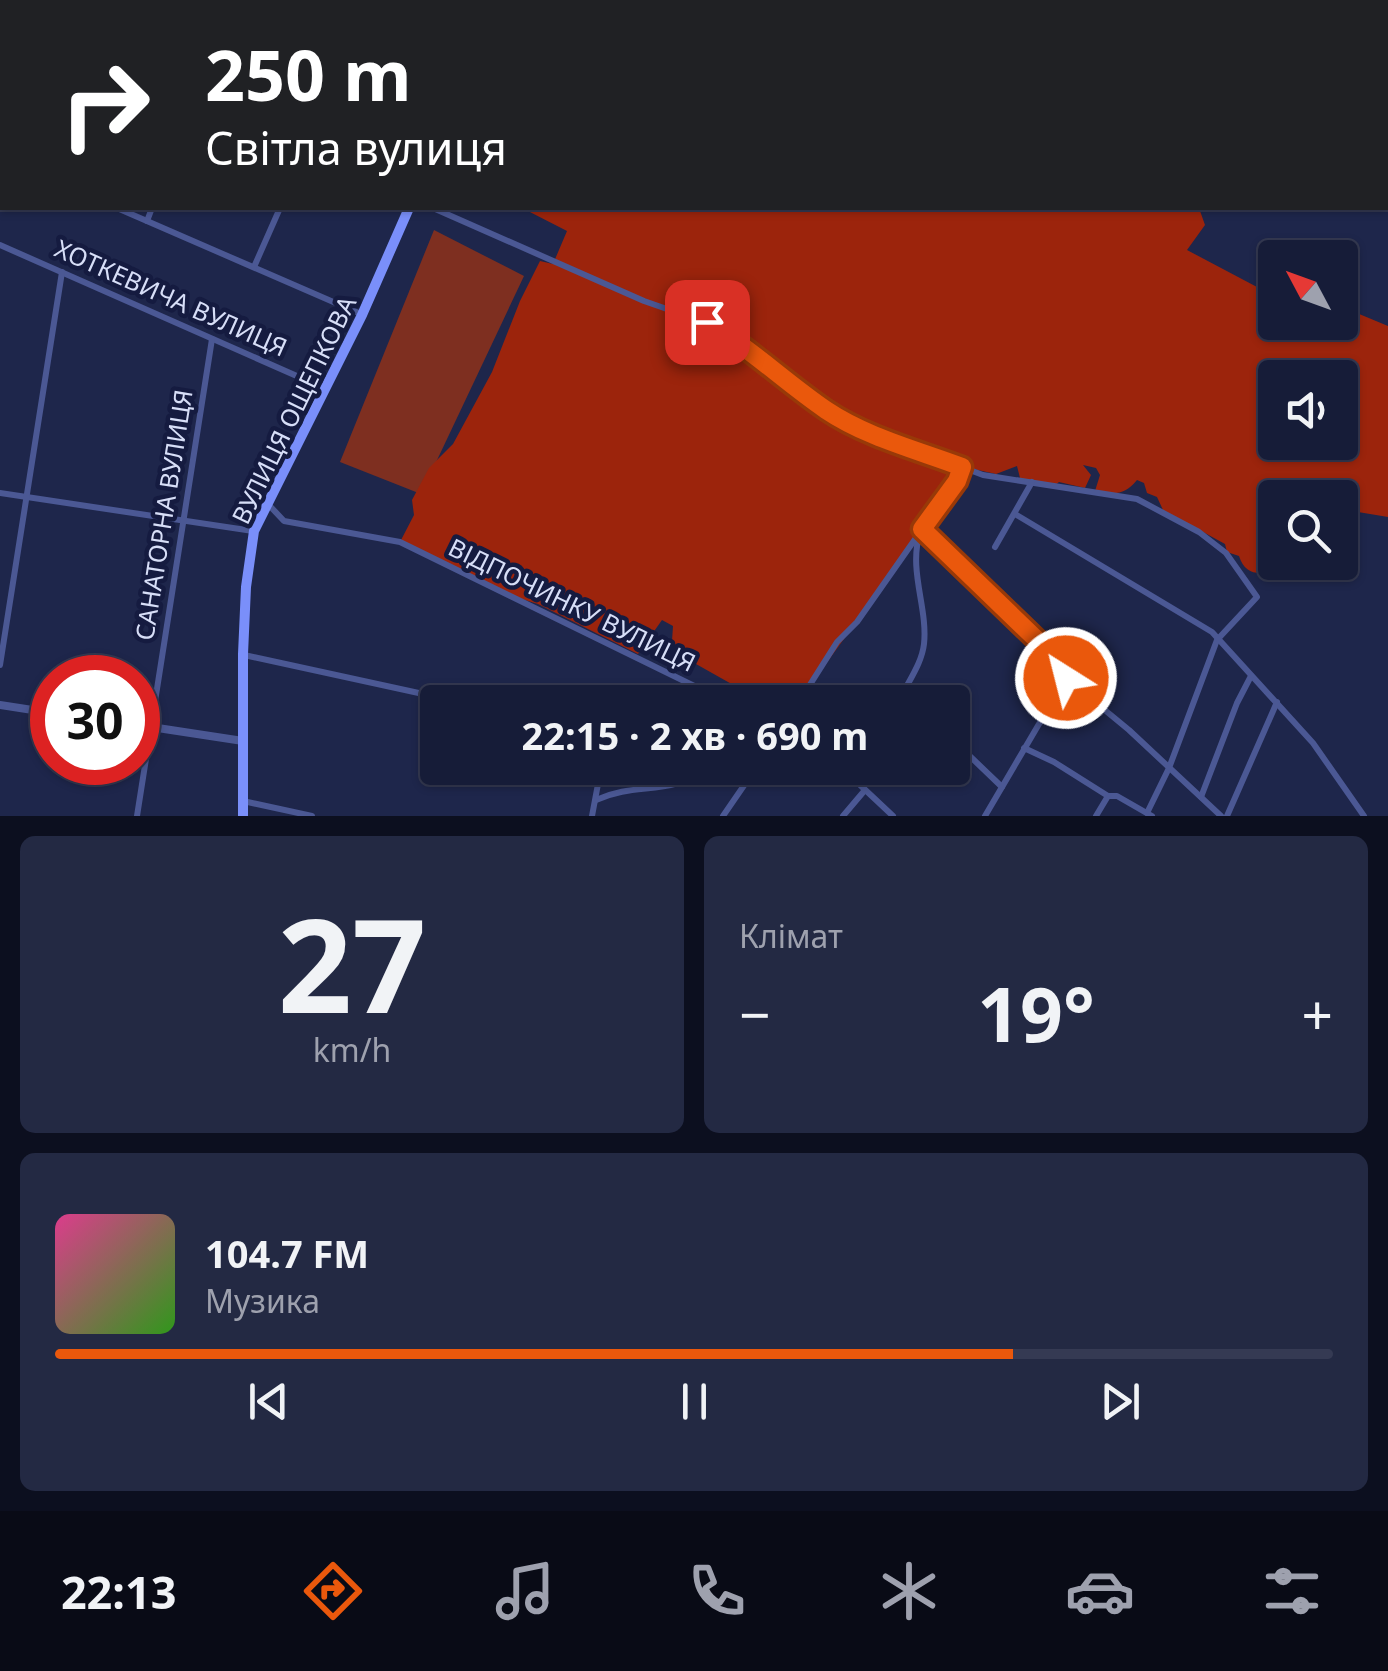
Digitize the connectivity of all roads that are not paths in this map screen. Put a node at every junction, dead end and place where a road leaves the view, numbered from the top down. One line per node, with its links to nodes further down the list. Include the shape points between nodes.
1 (121, 210): 6 (street)
2 (151, 210): 6 (street)
3 (279, 210): 8 (street)
4 (408, 210): 10 (highway, ВУЛИЦЯ ОЩЕПКОВА)
5 (437, 210): 13 (street, via 644,302 707,322 834,414)
6 (146, 220): 8 (street)
7 (0, 244): 9 (street, ХОТКЕВИЧА ВУЛИЦЯ)
8 (254, 267): 10 (street)
9 (62, 272): 11 (street, ХОТКЕВИЧА ВУЛИЦЯ); 16 (street)
10 (362, 315): 12 (highway, ВУЛИЦЯ ОЩЕПКОВА)
11 (212, 339): 12 (street, ХОТКЕВИЧА ВУЛИЦЯ); 19 (street, САНАТОРНА ВУЛИЦЯ)
12 (326, 389): 17 (highway, ВУЛИЦЯ ОЩЕПКОВА)
13 (962, 467): 14 (street); 21 (street)
14 (1032, 482): 18 (street); 23 (street, via 1137,499 1226,553 1257,597)
15 (0, 493): 16 (street)
16 (27, 497): 19 (street); 25 (street)
17 (267, 503): 20 (highway, ВУЛИЦЯ ОЩЕПКОВА); 29 (street, ВІДПОЧИНКУ ВУЛИЦЯ, via 284,521 400,542)
18 (1015, 514): 22 (street); 23 (street)
19 (182, 520): 20 (street); 26 (street, САНАТОРНА ВУЛИЦЯ)
20 (254, 531): 24 (highway, ВУЛИЦЯ ОЩЕПКОВА)
21 (921, 532): 28 (street, via 1064,666); 30 (street); 31 (street, via 916,568 924,640)
22 (994, 548)
23 (1217, 640): 27 (street); 40 (street)
24 (242, 654): 32 (street); 37 (highway, ВУЛИЦЯ ОЩЕПКОВА)
25 (0, 665)
26 (160, 667)
27 (1251, 676): 33 (street); 48 (street)
28 (1066, 678): 38 (street); 40 (street)
29 (693, 685)
30 (809, 685)
31 (907, 685)
32 (420, 693)
33 (1277, 702): 61 (street); 62 (street)
34 (0, 705): 35 (street)
35 (30, 709)
36 (160, 728): 37 (street)
37 (243, 741): 49 (highway, ВУЛИЦЯ ОЩЕПКОВА)
38 (1024, 748): 46 (street); 47 (street)
39 (970, 756): 46 (street)
40 (1169, 768): 48 (street); 51 (street)
41 (142, 785): 52 (street, САНАТОРНА ВУЛИЦЯ)
42 (598, 785): 50 (street)
43 (676, 785): 50 (street)
44 (744, 785): 56 (street)
45 (863, 787): 57 (street); 58 (street)
46 (1002, 787): 59 (street)
47 (1108, 796): 51 (street); 60 (street)
48 (1201, 797): 61 (street)
49 (243, 800): 53 (highway, ВУЛИЦЯ ОЩЕПКОВА); 54 (street)
50 (596, 800): 55 (street)
51 (1150, 814)
52 (137, 816)
53 (244, 816)
54 (312, 816)
55 (592, 816)
56 (723, 816)
57 (843, 816)
58 (894, 816)
59 (984, 816)
60 (1096, 816)
61 (1224, 816)
62 (1364, 816)

